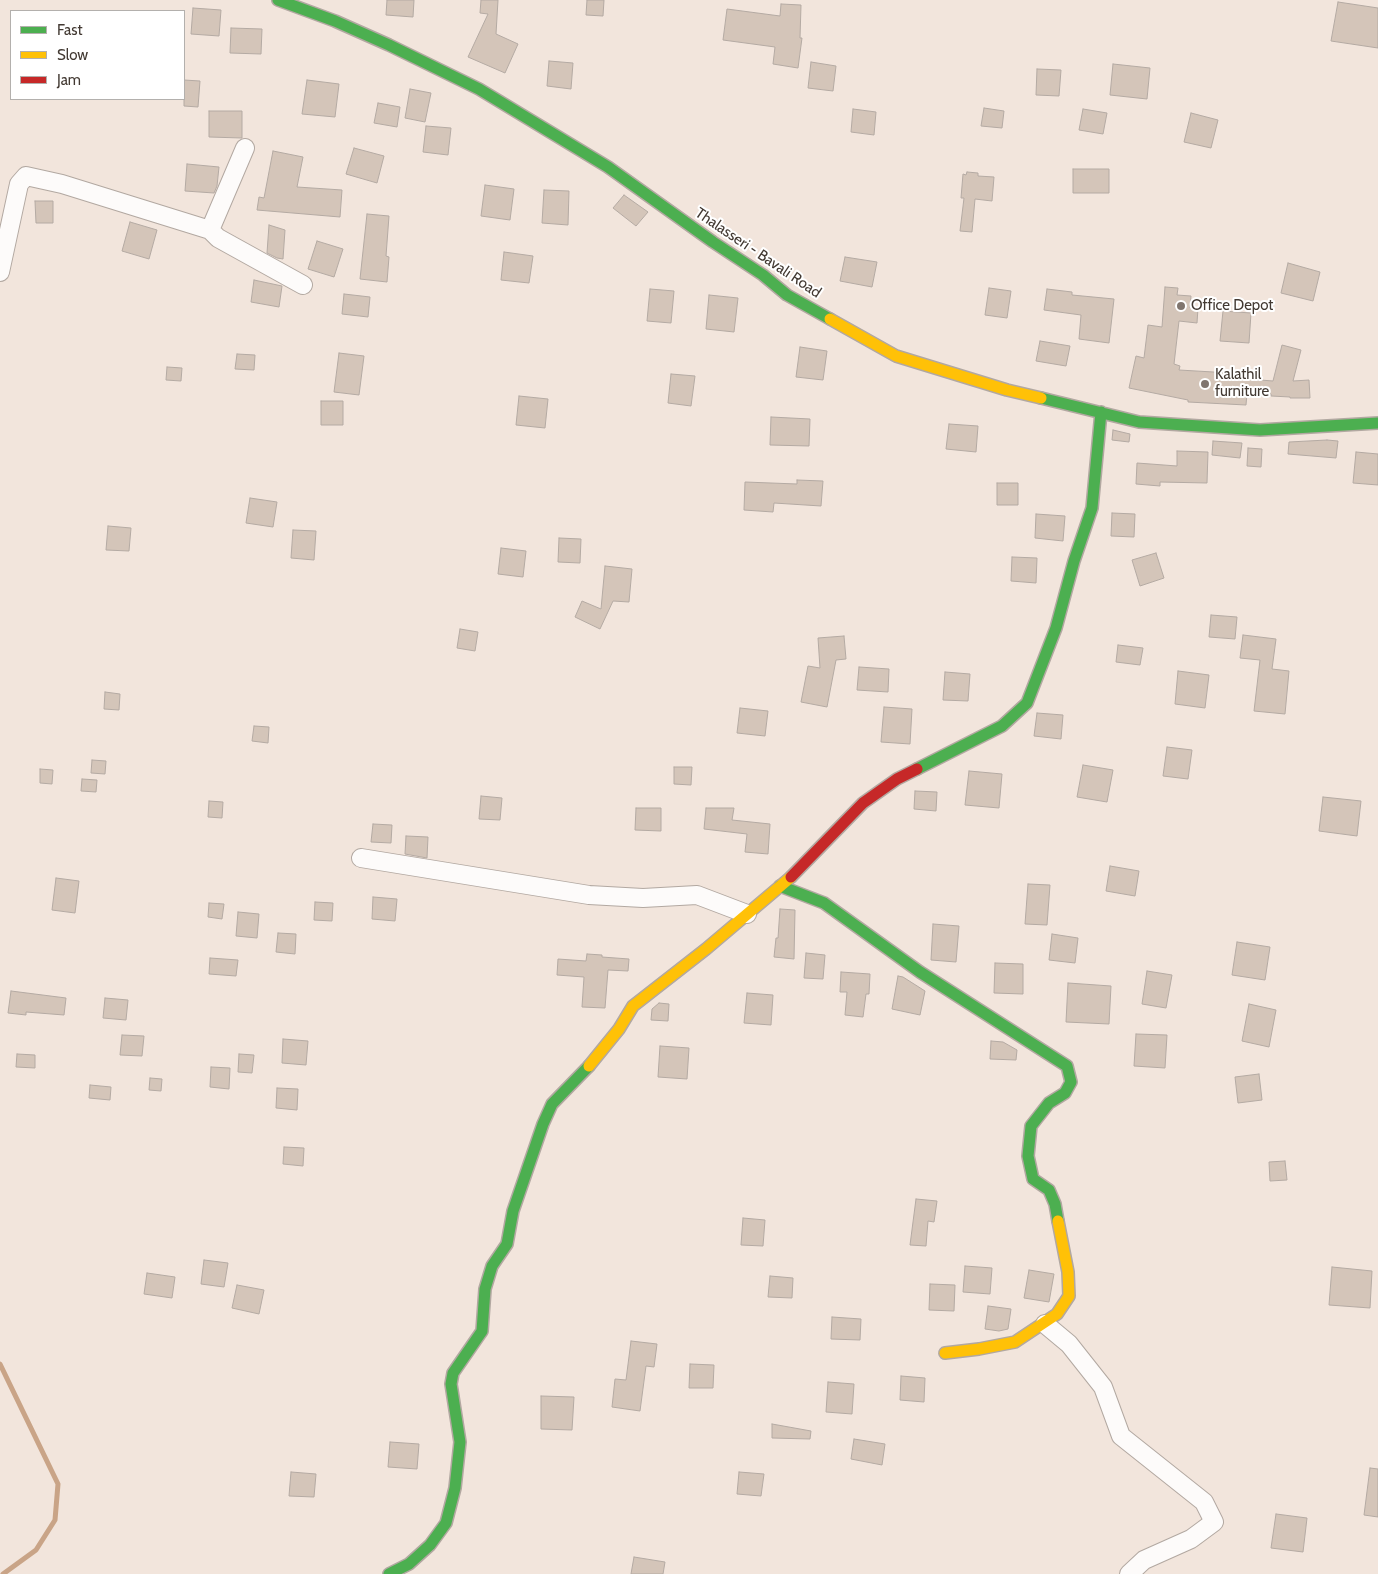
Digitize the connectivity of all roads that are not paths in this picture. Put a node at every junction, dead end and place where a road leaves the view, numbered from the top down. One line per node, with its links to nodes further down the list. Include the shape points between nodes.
1 (278, 0): 6 (street, Thalasseri - Bavali Road, via 334,20 479,88 608,167 787,294 896,356 1007,390)
2 (245, 148): 3 (street)
3 (210, 230): 4 (street, via 26,176 19,184); 5 (street, via 218,238)
4 (0, 272)
5 (303, 285)
6 (1101, 412): 7 (street, Thalasseri - Bavali Road, via 1139,422 1260,430); 9 (street, via 1092,508 1056,628 1027,703 1002,726 897,779 862,803)
7 (1378, 424)
8 (361, 858): 10 (street, via 589,895 643,898 697,894)
9 (780, 886): 10 (street); 11 (street, via 824,903 920,972 1067,1066 1071,1082 1065,1093 1049,1103 1031,1126 1028,1156 1033,1179 1049,1190 1055,1204 1068,1272 1069,1296 1057,1314)
10 (747, 914): 13 (street, via 633,1006 586,1070 552,1104 513,1211 507,1244 492,1266 485,1289 482,1331 453,1374 450,1384 460,1442 457,1480 446,1523 430,1545 409,1564)
11 (1045, 1324): 12 (street, via 1015,1342); 14 (street, via 1069,1344 1104,1387 1121,1436 1204,1502 1214,1522 1191,1539 1144,1560)
12 (945, 1353)
13 (389, 1574)
14 (1129, 1574)

